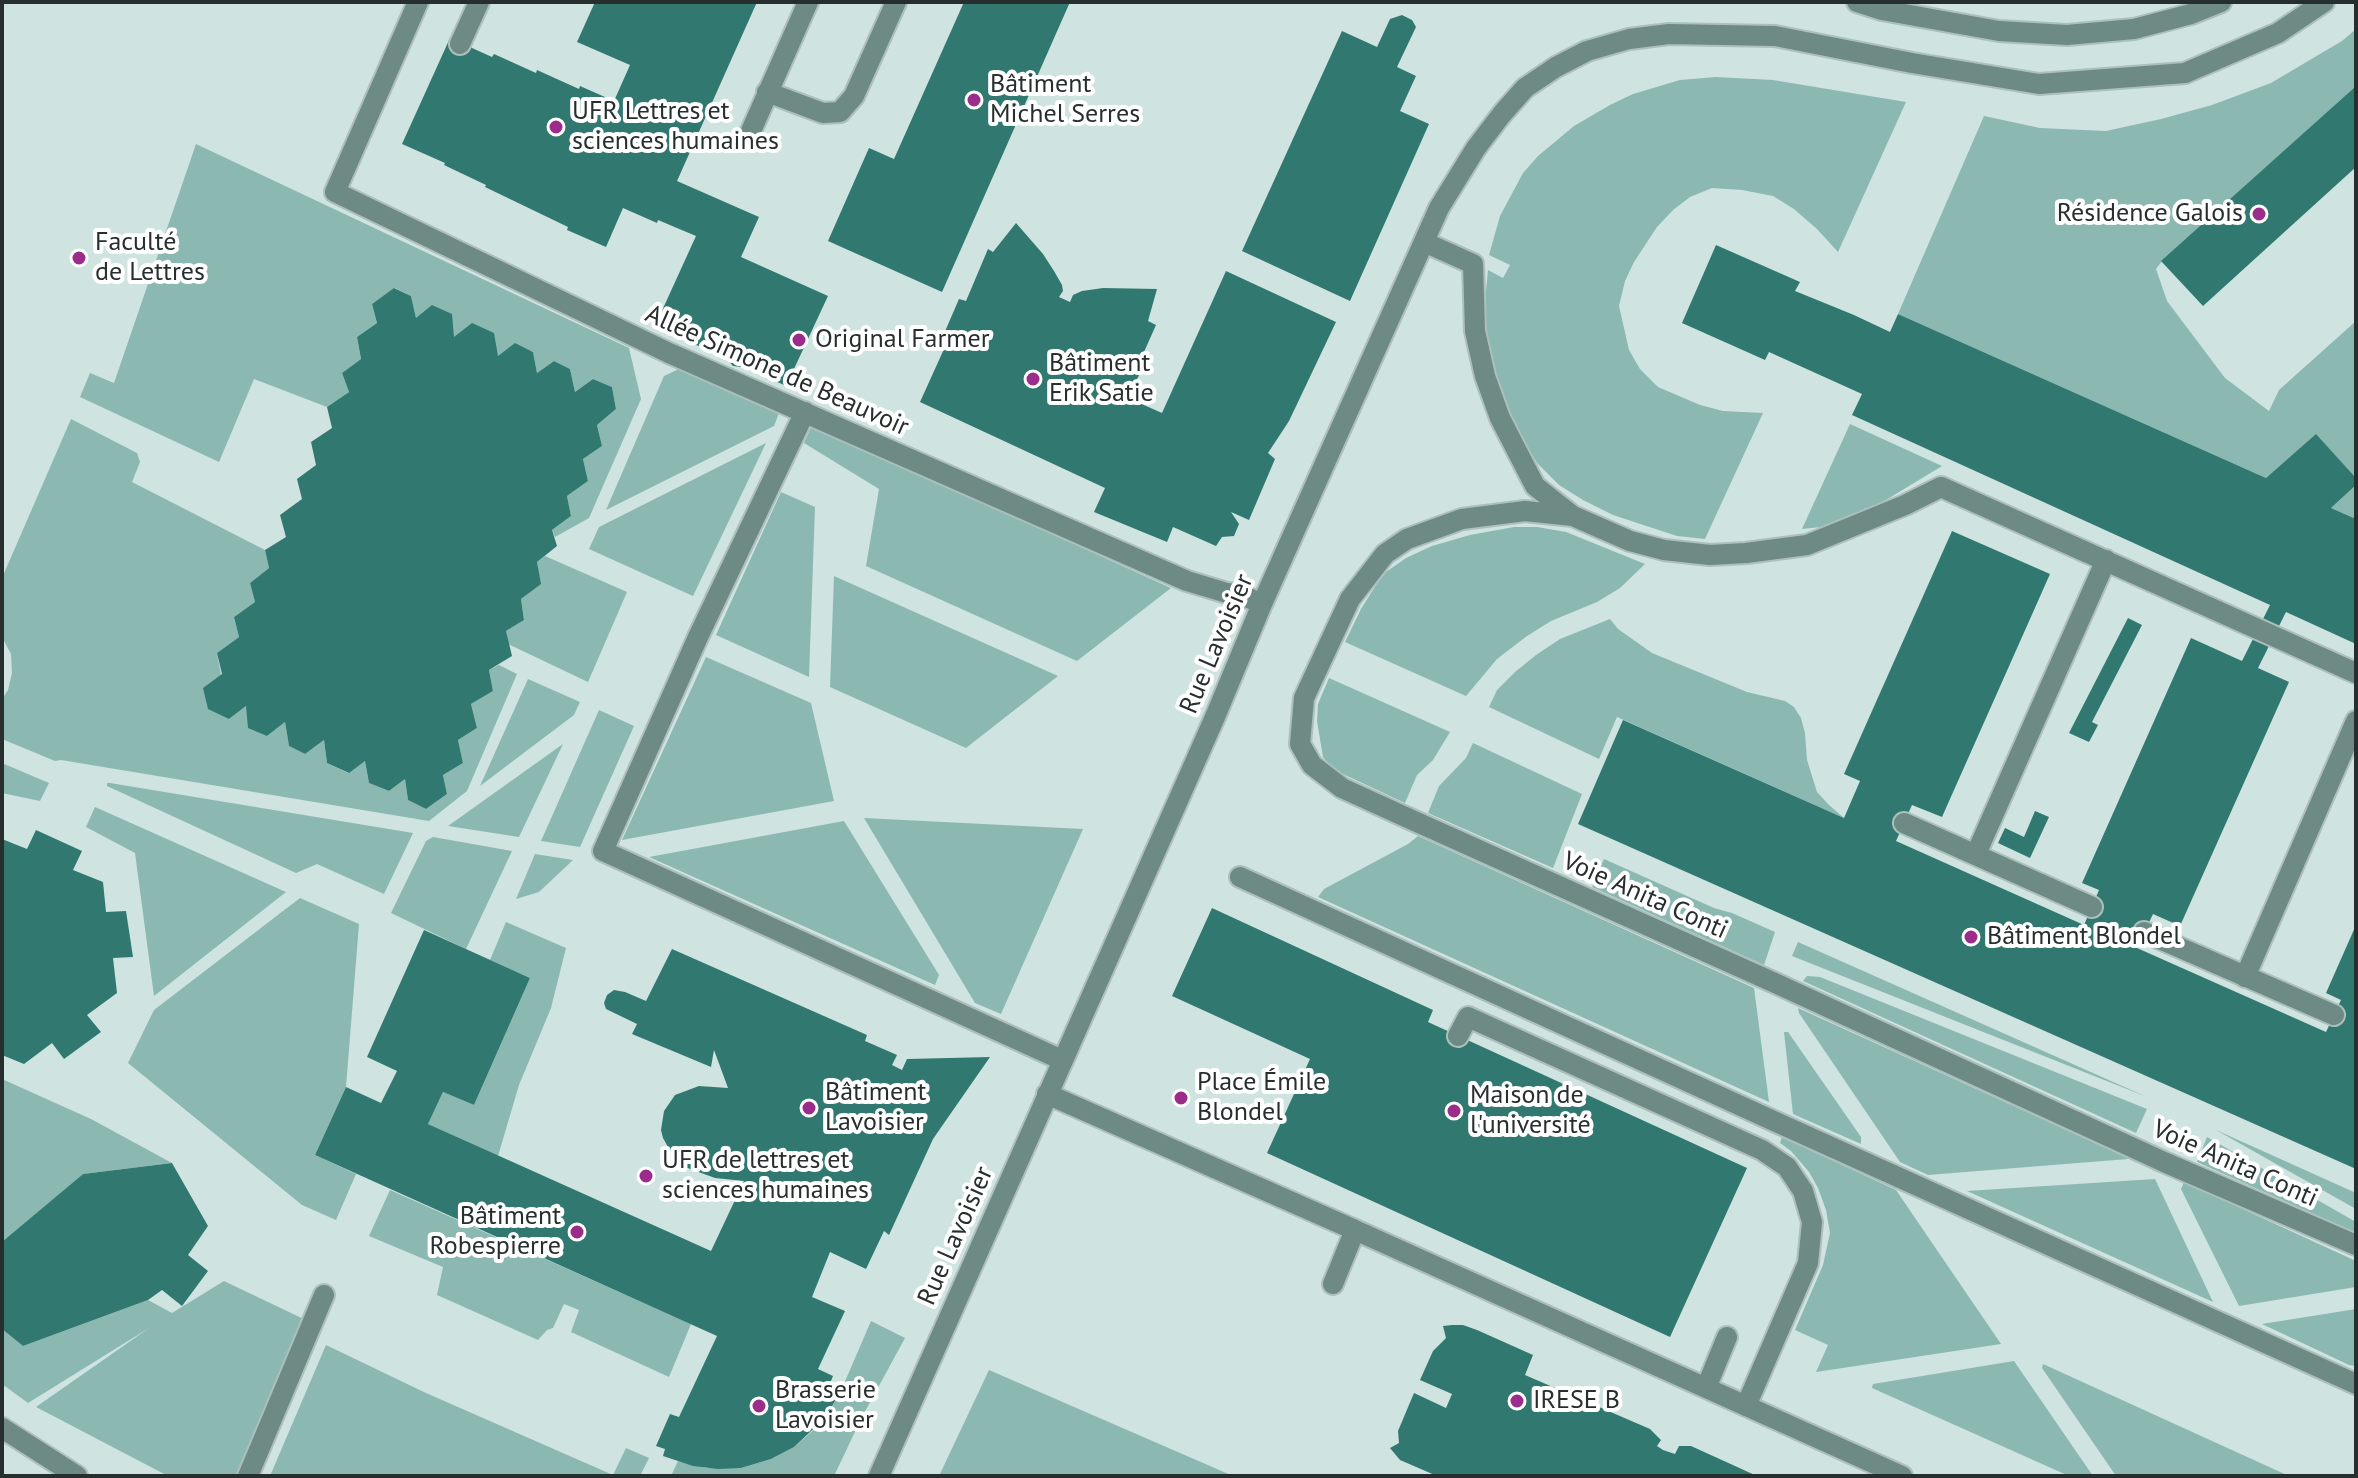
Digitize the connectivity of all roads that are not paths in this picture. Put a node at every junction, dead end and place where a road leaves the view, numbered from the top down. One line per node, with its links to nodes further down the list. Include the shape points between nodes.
1 (418, 2): 12 (street, Allée Simone de Beauvoir, via 335,192 654,347)
2 (479, 2): 8 (street)
3 (808, 2): 9 (street)
4 (896, 2): 9 (street, via 854,96 840,112 823,113)
5 (1857, 2): 6 (street, via 1999,31 2067,35 2134,29)
6 (2221, 2)
7 (2324, 2): 11 (street, Rue Lavoisier, via 2278,33 2185,73 2039,84 1775,36 1669,34 1629,39 1587,51 1525,88 1476,148)
8 (460, 44)
9 (767, 92): 10 (street)
10 (751, 131)
11 (1424, 242): 13 (street, Voie Anita Conti, via 1473,264 1475,331 1500,418 1535,486); 15 (street, Rue Lavoisier)
12 (805, 412): 15 (street, Allée Simone de Beauvoir, via 1187,581); 26 (street, via 603,851)
13 (1573, 516): 14 (street, Voie Anita Conti, via 1664,550 1746,553 1807,545 1941,487); 29 (street, Voie Anita Conti, via 1525,511 1462,519 1407,539 1385,554 1350,599 1304,698 1300,744 1312,765 1342,788 1396,813)
14 (2106, 560): 16 (street, Voie Anita Conti); 19 (street)
15 (1262, 604): 26 (street, Rue Lavoisier)
16 (2356, 673)
17 (2356, 721): 23 (street)
18 (1904, 823): 19 (street)
19 (1976, 854): 21 (street)
20 (1240, 877): 33 (street)
21 (2092, 907)
22 (2144, 932): 23 (street)
23 (2245, 977): 24 (street)
24 (2334, 1015)
25 (1458, 1036): 35 (street, via 1468,1017 1762,1150 1787,1167 1803,1191 1812,1222 1808,1263)
26 (1062, 1060): 27 (street, Rue Lavoisier)
27 (1047, 1094): 28 (street); 39 (street, Rue Lavoisier)
28 (1355, 1230): 30 (street); 34 (street)
29 (2356, 1245)
30 (1333, 1284)
31 (324, 1295): 38 (street)
32 (1727, 1337): 34 (street)
33 (2356, 1384)
34 (1706, 1388): 35 (street)
35 (1746, 1406): 40 (street)
36 (2, 1428): 37 (street)
37 (64, 1474)
38 (248, 1476)
39 (879, 1476)
40 (1902, 1476)

